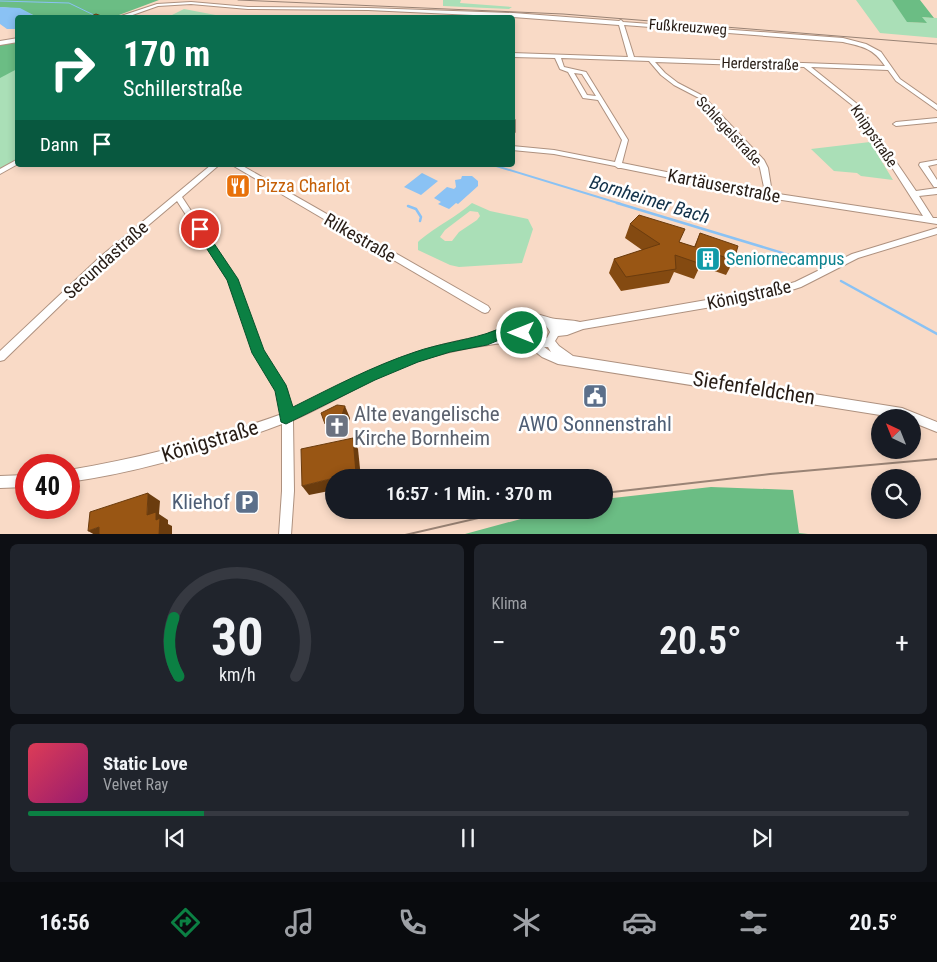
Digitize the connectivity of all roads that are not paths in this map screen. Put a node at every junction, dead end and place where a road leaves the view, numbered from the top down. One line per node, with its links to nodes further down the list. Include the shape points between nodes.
1 (165, 0): 3 (street)
2 (268, 3): 4 (street)
3 (157, 5): 4 (street, Fußkreuzweg, via 191,3); 6 (street)
4 (262, 8): 5 (street, Fußkreuzweg)
5 (476, 13): 7 (street, Fußkreuzweg)
6 (126, 15)
7 (508, 15)
8 (515, 15): 9 (street, Fußkreuzweg)
9 (620, 22): 14 (street); 17 (street, Fußkreuzweg, via 843,40 879,53)
10 (15, 40): 11 (street)
11 (0, 43)
12 (515, 54): 13 (street, Herderstraße)
13 (557, 56): 14 (street, Herderstraße); 18 (street, via 562,68)
14 (630, 58): 15 (street, Herderstraße)
15 (650, 59): 16 (street, Herderstraße); 34 (street, Schlegelstraße, via 676,84 701,97 761,162)
16 (805, 65): 17 (street, Herderstraße); 32 (street, Knippstraße, via 854,104)
17 (890, 68): 20 (street, Fußkreuzweg, via 898,80)
18 (570, 71): 19 (street, via 584,73); 19 (street, via 586,97)
19 (600, 98): 26 (street, via 625,140)
20 (937, 108)
21 (937, 120): 22 (street)
22 (896, 124)
23 (515, 148): 26 (street, Kartäuserstraße, via 554,152)
24 (937, 162): 30 (street, via 923,166)
25 (15, 164): 29 (street)
26 (618, 166): 34 (street, Kartäuserstraße)
27 (213, 167): 33 (street, Secundastraße)
28 (239, 167): 37 (street, Rilkestraße)
29 (0, 172)
30 (937, 185)
31 (937, 191): 32 (street)
32 (916, 194): 35 (street, Knippstraße, via 926,214)
33 (178, 196): 42 (street, Secundastraße, via 103,260); 44 (street, via 232,279 259,353 282,389)
34 (769, 196): 35 (street, Kartäuserstraße)
35 (934, 220)
36 (937, 231): 38 (street, Königstraße, via 855,256 798,285 770,293 582,325 567,331)
37 (485, 309)
38 (553, 327): 39 (street, Königstraße, via 543,318 533,317 526,321); 40 (street)
39 (522, 333): 41 (street); 44 (street, Königstraße, via 416,357)
40 (550, 342): 41 (street); 43 (street)
41 (535, 345): 43 (street, Siefenfeldchen, via 552,357)
42 (0, 357)
43 (569, 360): 45 (street, Siefenfeldchen, via 869,406 902,413)
44 (286, 417): 46 (street, Königstraße, via 193,448); 49 (street, via 288,491)
45 (937, 426)
46 (80, 474)
47 (15, 481): 48 (street)
48 (0, 482)
49 (285, 534)

